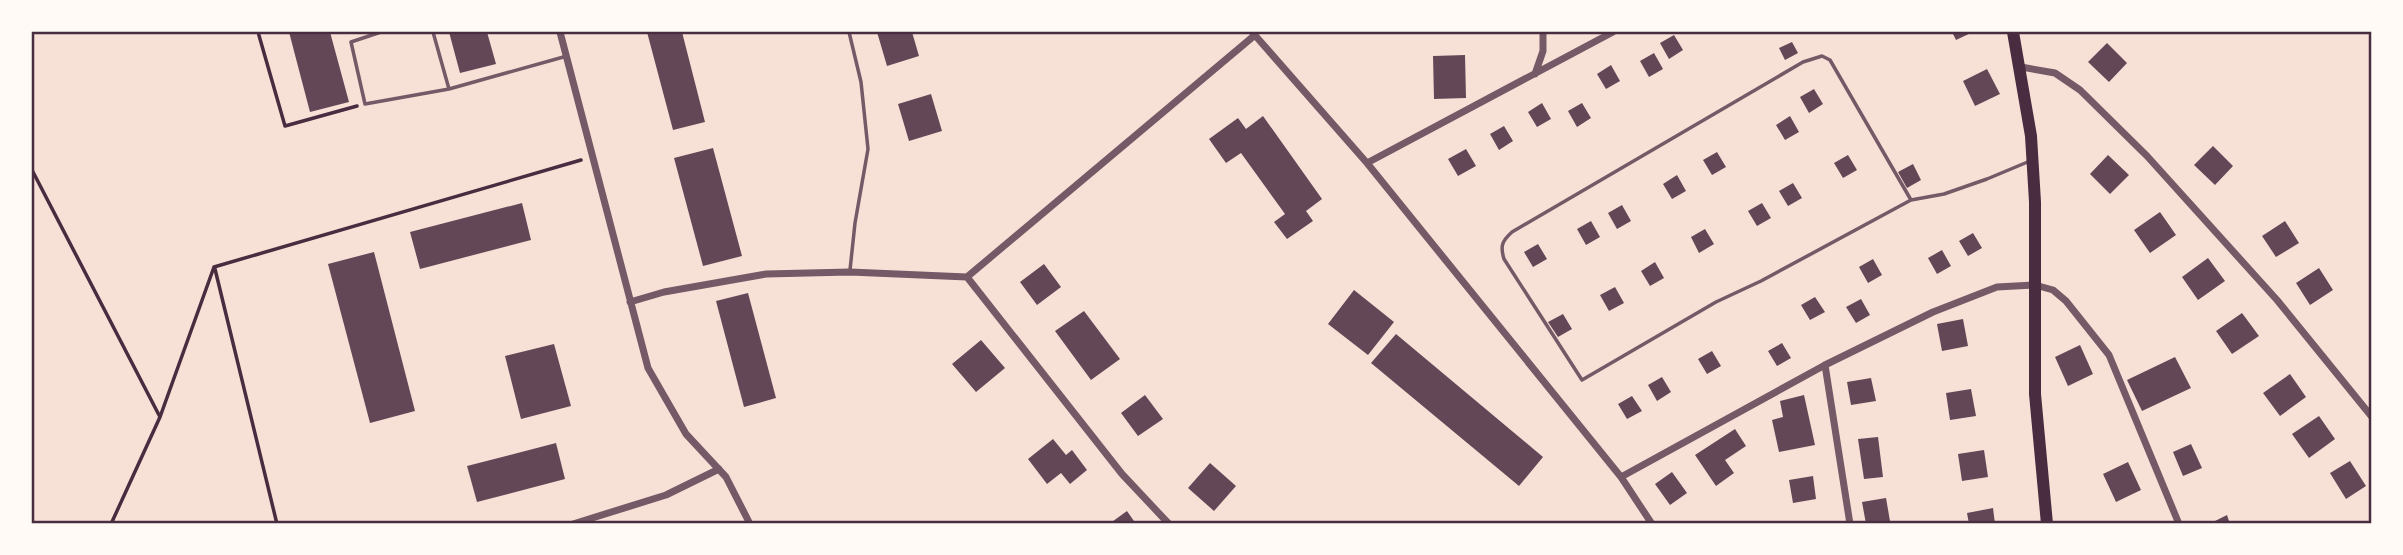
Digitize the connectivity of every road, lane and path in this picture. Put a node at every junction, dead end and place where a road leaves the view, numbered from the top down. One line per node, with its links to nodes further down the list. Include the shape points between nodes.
1 (258, 32): 14 (path, via 285,127)
2 (381, 32): 14 (lane, via 351,42)
3 (433, 32): 13 (lane)
4 (560, 32): 10 (street)
5 (849, 32): 21 (lane, via 861,82 868,149)
6 (1543, 32): 12 (street, via 1543,51)
7 (1613, 32): 12 (street)
8 (2013, 32): 11 (main road)
9 (1253, 33): 17 (street); 22 (street)
10 (567, 56): 13 (lane); 15 (street)
11 (2021, 67): 16 (main road); 27 (street, via 2055,73 2080,90 2147,156 2277,300)
12 (1535, 74): 17 (street)
13 (449, 89): 14 (lane)
14 (365, 104)
15 (593, 156): 20 (path); 24 (street)
16 (2032, 160): 19 (lane, via 1944,194); 23 (main road)
17 (1367, 163): 29 (street)
18 (32, 170): 26 (path)
19 (1911, 200): 19 (lane, via 1716,302 1582,380 1501,248 1512,232 1802,62 1822,56 1829,60)
20 (214, 267): 26 (path); 32 (path)
21 (850, 272): 22 (street); 24 (street, via 766,274)
22 (967, 277): 34 (street, via 1122,474)
23 (2035, 285): 25 (street, via 1997,287 1933,312); 37 (main road, via 2035,394); 38 (street, via 2053,290 2066,302 2109,355)
24 (630, 302): 28 (street, via 648,368 686,434)
25 (1825, 365): 29 (street); 36 (street)
26 (160, 416): 31 (path)
27 (2371, 417)
28 (719, 470): 30 (street); 33 (street, via 666,495)
29 (1621, 477): 35 (street)
30 (747, 522)
31 (111, 523)
32 (277, 523)
33 (573, 523)
34 (1169, 523)
35 (1652, 523)
36 (1850, 523)
37 (2047, 523)
38 (2179, 523)

